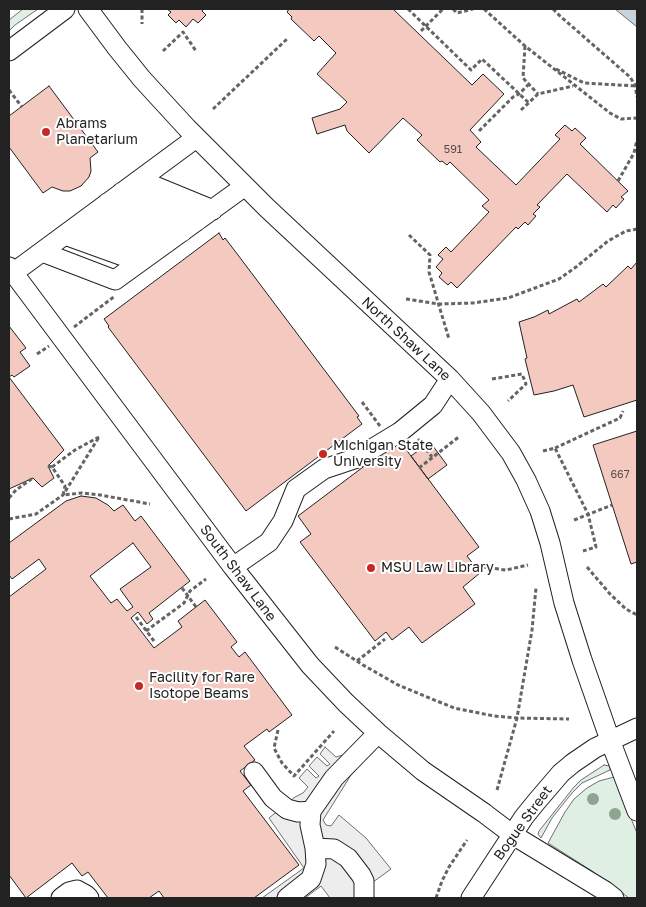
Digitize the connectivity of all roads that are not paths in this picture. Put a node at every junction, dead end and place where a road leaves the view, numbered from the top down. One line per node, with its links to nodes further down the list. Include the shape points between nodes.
1 (65, 9): 3 (street)
2 (88, 9): 4 (street, North Shaw Lane, via 142,79)
3 (9, 51)
4 (196, 138): 5 (street); 6 (street, North Shaw Lane)
5 (140, 180): 7 (street); 8 (street)
6 (245, 186): 8 (street); 12 (street, North Shaw Lane)
7 (101, 208): 9 (street); 10 (street); 10 (street)
8 (213, 210): 10 (street)
9 (53, 244): 10 (street); 10 (street, via 115,280); 11 (street)
10 (161, 247)
11 (11, 270): 13 (street, South Shaw Lane)
12 (450, 379): 13 (street, via 434,405 400,432 357,458 324,469 296,489 283,521 269,542); 16 (street, North Shaw Lane, via 482,413 526,480 550,543 564,603)
13 (233, 567): 15 (street, South Shaw Lane, via 310,665)
14 (637, 728): 16 (street, Bogue Street)
15 (378, 733): 18 (street, via 334,778); 20 (street, South Shaw Lane, via 423,771)
16 (610, 740): 19 (street, North Shaw Lane); 20 (street, Bogue Street, via 561,773 536,801)
17 (254, 772): 18 (street, via 273,798 287,809)
18 (311, 811): 21 (street)
19 (637, 811)
20 (513, 835): 26 (street, Bogue Street); 27 (street, South Shaw Lane)
21 (315, 848): 24 (street, via 316,864 311,879); 25 (street, via 334,849 348,858 364,881)
22 (61, 898): 23 (street, via 77,890)
23 (89, 898)
24 (287, 898)
25 (364, 898)
26 (471, 898)
27 (614, 898)

